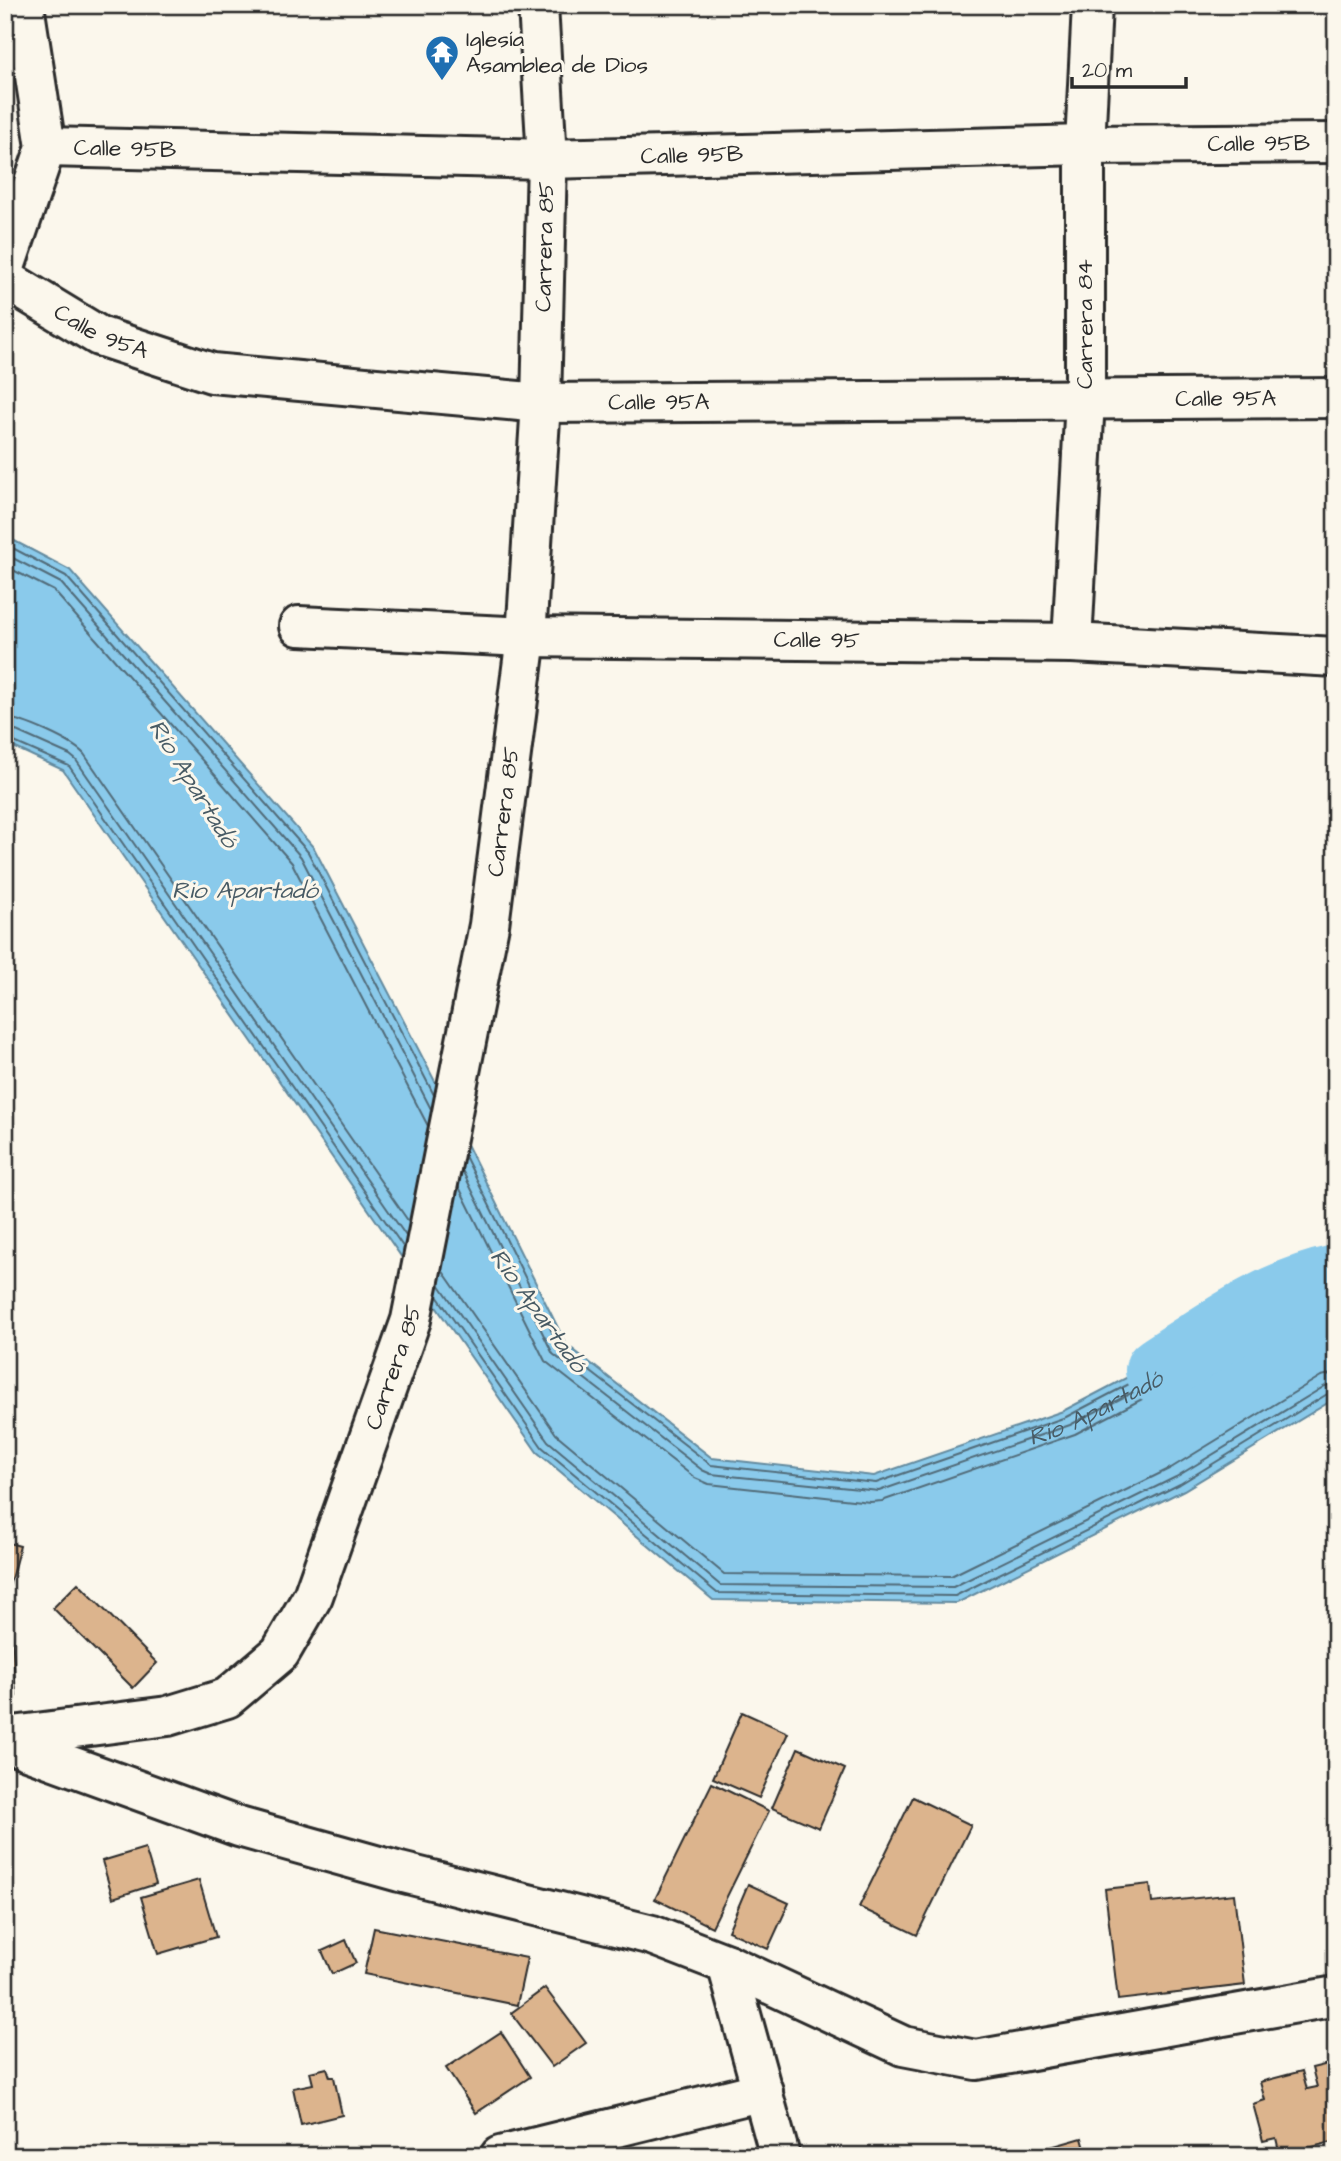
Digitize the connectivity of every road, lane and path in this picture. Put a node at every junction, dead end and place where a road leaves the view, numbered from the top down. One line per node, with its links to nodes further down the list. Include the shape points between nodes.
1 (24, 5): 6 (street)
2 (538, 5): 7 (street, Carrera 85)
3 (1092, 5): 5 (street, Carrera 84)
4 (1336, 144): 5 (street, Calle 95B)
5 (1085, 145): 7 (street, Calle 95B); 11 (street, Carrera 84)
6 (46, 147): 7 (street, Calle 95B); 8 (street)
7 (547, 159): 12 (street, Carrera 85)
8 (5, 267)
9 (5, 279): 12 (street, Calle 95A, via 99,336 212,373)
10 (1336, 398): 11 (street, Calle 95A)
11 (1085, 399): 12 (street, Calle 95A); 15 (street, Carrera 84)
12 (541, 403): 14 (street, Carrera 85)
13 (299, 626): 14 (street, Calle 95)
14 (526, 637): 15 (street, Calle 95); 17 (street, Carrera 85, via 489,925 411,1320 313,1596 280,1653 227,1698 167,1716)
15 (1072, 643): 16 (street, Calle 95)
16 (1336, 657)
17 (5, 1737)
18 (5, 1742): 19 (street, via 239,1827 652,1935)
19 (727, 1964): 20 (street, via 903,2046 976,2060); 21 (street)
20 (1336, 1996)
21 (763, 2091): 22 (street); 23 (street)
22 (500, 2156)
23 (780, 2156)

